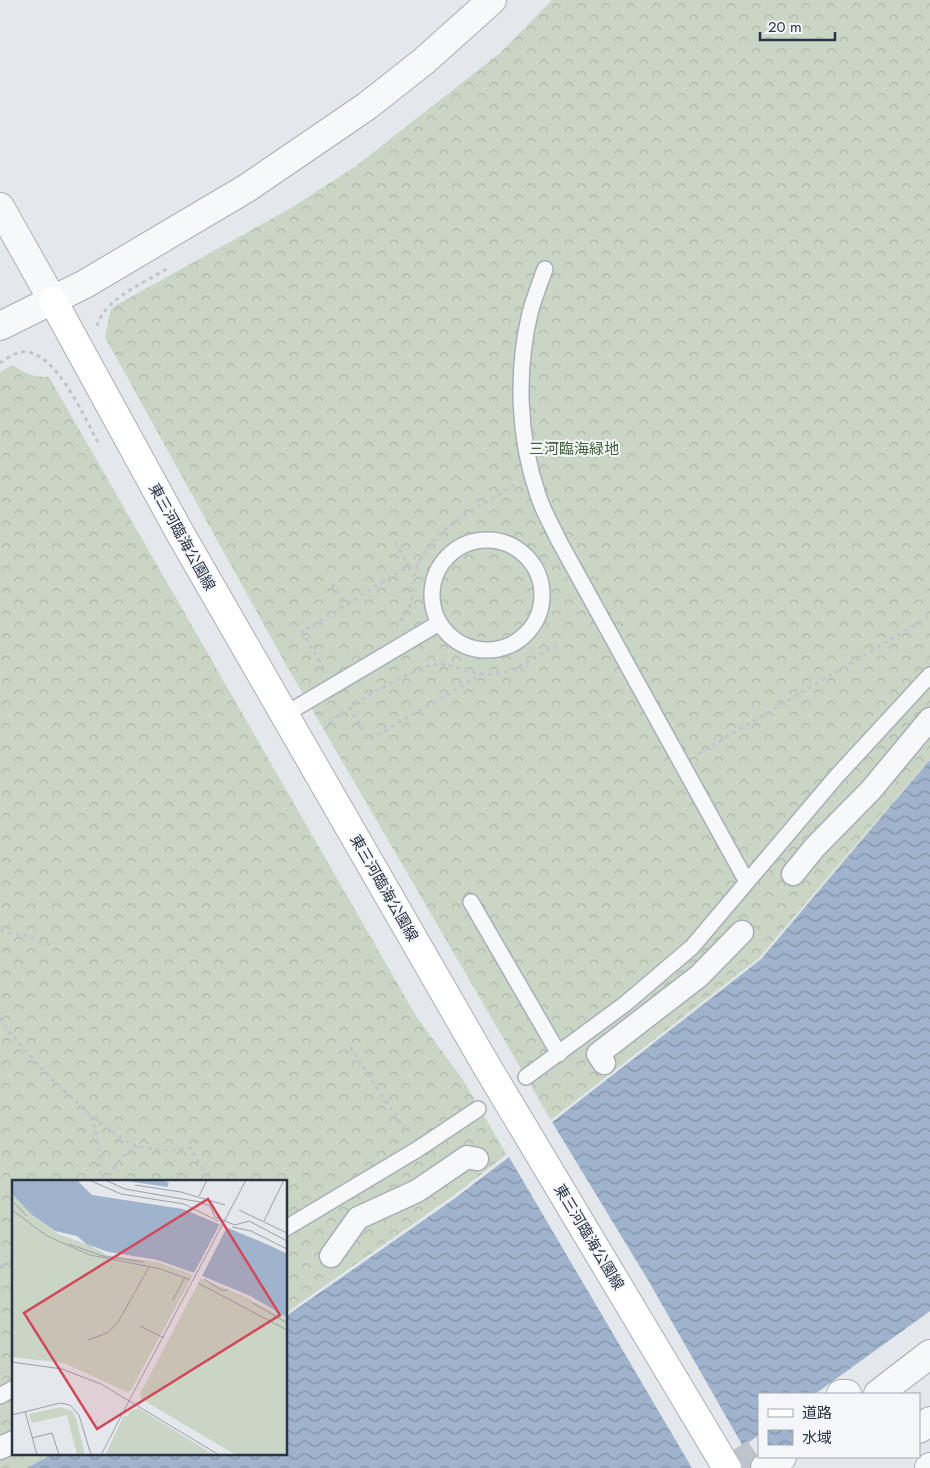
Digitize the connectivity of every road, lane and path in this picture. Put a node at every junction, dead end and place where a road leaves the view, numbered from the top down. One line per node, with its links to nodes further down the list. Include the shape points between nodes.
1 (492, 0): 5 (street, via 424,61 343,123 247,188)
2 (0, 207): 5 (street)
3 (169, 267): 7 (path, via 105,310)
4 (545, 269): 10 (lane, via 530,312 522,364 521,406)
5 (54, 301): 6 (street); 26 (main road, 東三河臨海公園線, via 175,525)
6 (0, 326)
7 (96, 333)
8 (0, 363): 9 (path, via 20,352 39,354 56,369)
9 (100, 447)
10 (533, 475): 12 (path, via 443,530); 29 (lane, via 538,495 559,540)
11 (395, 542): 13 (path)
12 (418, 564): 13 (path); 18 (path, via 411,606)
13 (409, 566): 15 (path)
14 (332, 584): 15 (path)
15 (345, 603): 21 (path, via 302,632)
16 (930, 616): 29 (path)
17 (439, 623): 17 (lane, via 432,606 434,580 447,557 459,547 481,540 496,540 516,548 533,564 541,582 541,605 532,627 519,640 496,650 479,650 456,641); 26 (lane)
18 (398, 624)
19 (560, 643): 23 (path, via 505,671)
20 (332, 665): 21 (path)
21 (324, 669): 22 (path)
22 (316, 674)
23 (482, 674): 25 (path, via 432,664); 25 (path, via 369,740)
24 (930, 675): 31 (lane, via 836,777)
25 (349, 707): 28 (path, via 329,721)
26 (284, 715): 60 (main road, 東三河臨海公園線, bridge, via 486,1065)
27 (930, 719): 30 (street, via 871,790)
28 (324, 733)
29 (682, 763): 31 (lane)
30 (793, 874)
31 (747, 882): 38 (lane, via 692,947)
32 (472, 902): 38 (lane)
33 (0, 931): 35 (path, via 25,935)
34 (742, 932): 39 (street, via 699,976 598,1054)
35 (53, 946)
36 (0, 1018): 42 (path, via 26,1051)
37 (350, 1047): 44 (path)
38 (560, 1054): 40 (lane)
39 (604, 1063)
40 (526, 1077)
41 (478, 1109): 44 (lane)
42 (92, 1116): 43 (path); 46 (path, via 100,1153)
43 (137, 1146): 47 (path, via 124,1155); 48 (path, via 173,1151 190,1148)
44 (418, 1149): 49 (lane)
45 (477, 1159): 50 (street, via 467,1157 417,1190 358,1218)
46 (101, 1180)
47 (103, 1180)
48 (210, 1180)
49 (288, 1227)
50 (331, 1256)
51 (12, 1262): 52 (path)
52 (0, 1267)
53 (930, 1354): 55 (street)
54 (12, 1389): 56 (lane)
55 (879, 1393)
56 (0, 1396)
57 (12, 1443): 58 (street)
58 (0, 1448)
59 (780, 1458): 61 (street)
60 (727, 1468)
61 (765, 1468)

